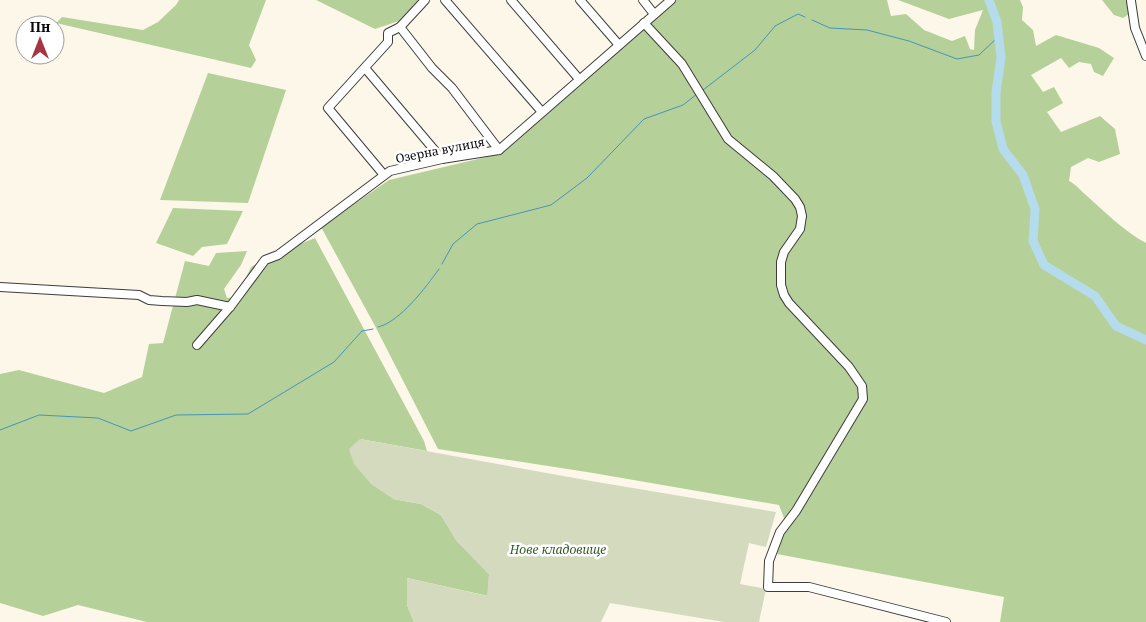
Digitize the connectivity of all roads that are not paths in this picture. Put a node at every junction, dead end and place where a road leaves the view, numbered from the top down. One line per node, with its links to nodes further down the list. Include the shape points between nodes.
1 (425, 0): 10 (street)
2 (445, 0): 15 (street)
3 (512, 0): 14 (street)
4 (580, 0): 11 (street)
5 (643, 0): 8 (street)
6 (671, 0): 8 (street, Озерна вулиця)
7 (1131, 1): 12 (street, via 1134,28)
8 (654, 14): 9 (street, Озерна вулиця)
9 (644, 23): 11 (street, Озерна вулиця); 22 (street, via 682,64 728,139 773,176 800,207 800,229 781,262 784,295 849,368 864,392 863,399 796,511 780,532 769,561 768,587 809,586)
10 (400, 27): 13 (street, via 388,33 388,42); 16 (street)
11 (619, 45): 14 (street, Озерна вулиця)
12 (1146, 56)
13 (365, 68): 17 (street); 18 (street, via 328,108)
14 (579, 79): 15 (street, Озерна вулиця)
15 (542, 112): 16 (street, Озерна вулиця)
16 (499, 150): 17 (street, Озерна вулиця)
17 (442, 159): 18 (street, Озерна вулиця)
18 (384, 175): 20 (street, Озерна вулиця, via 278,255 265,260)
19 (0, 287): 20 (street, via 139,296 149,300 197,300)
20 (230, 307): 21 (street, Озерна вулиця)
21 (197, 345)
22 (946, 622)

